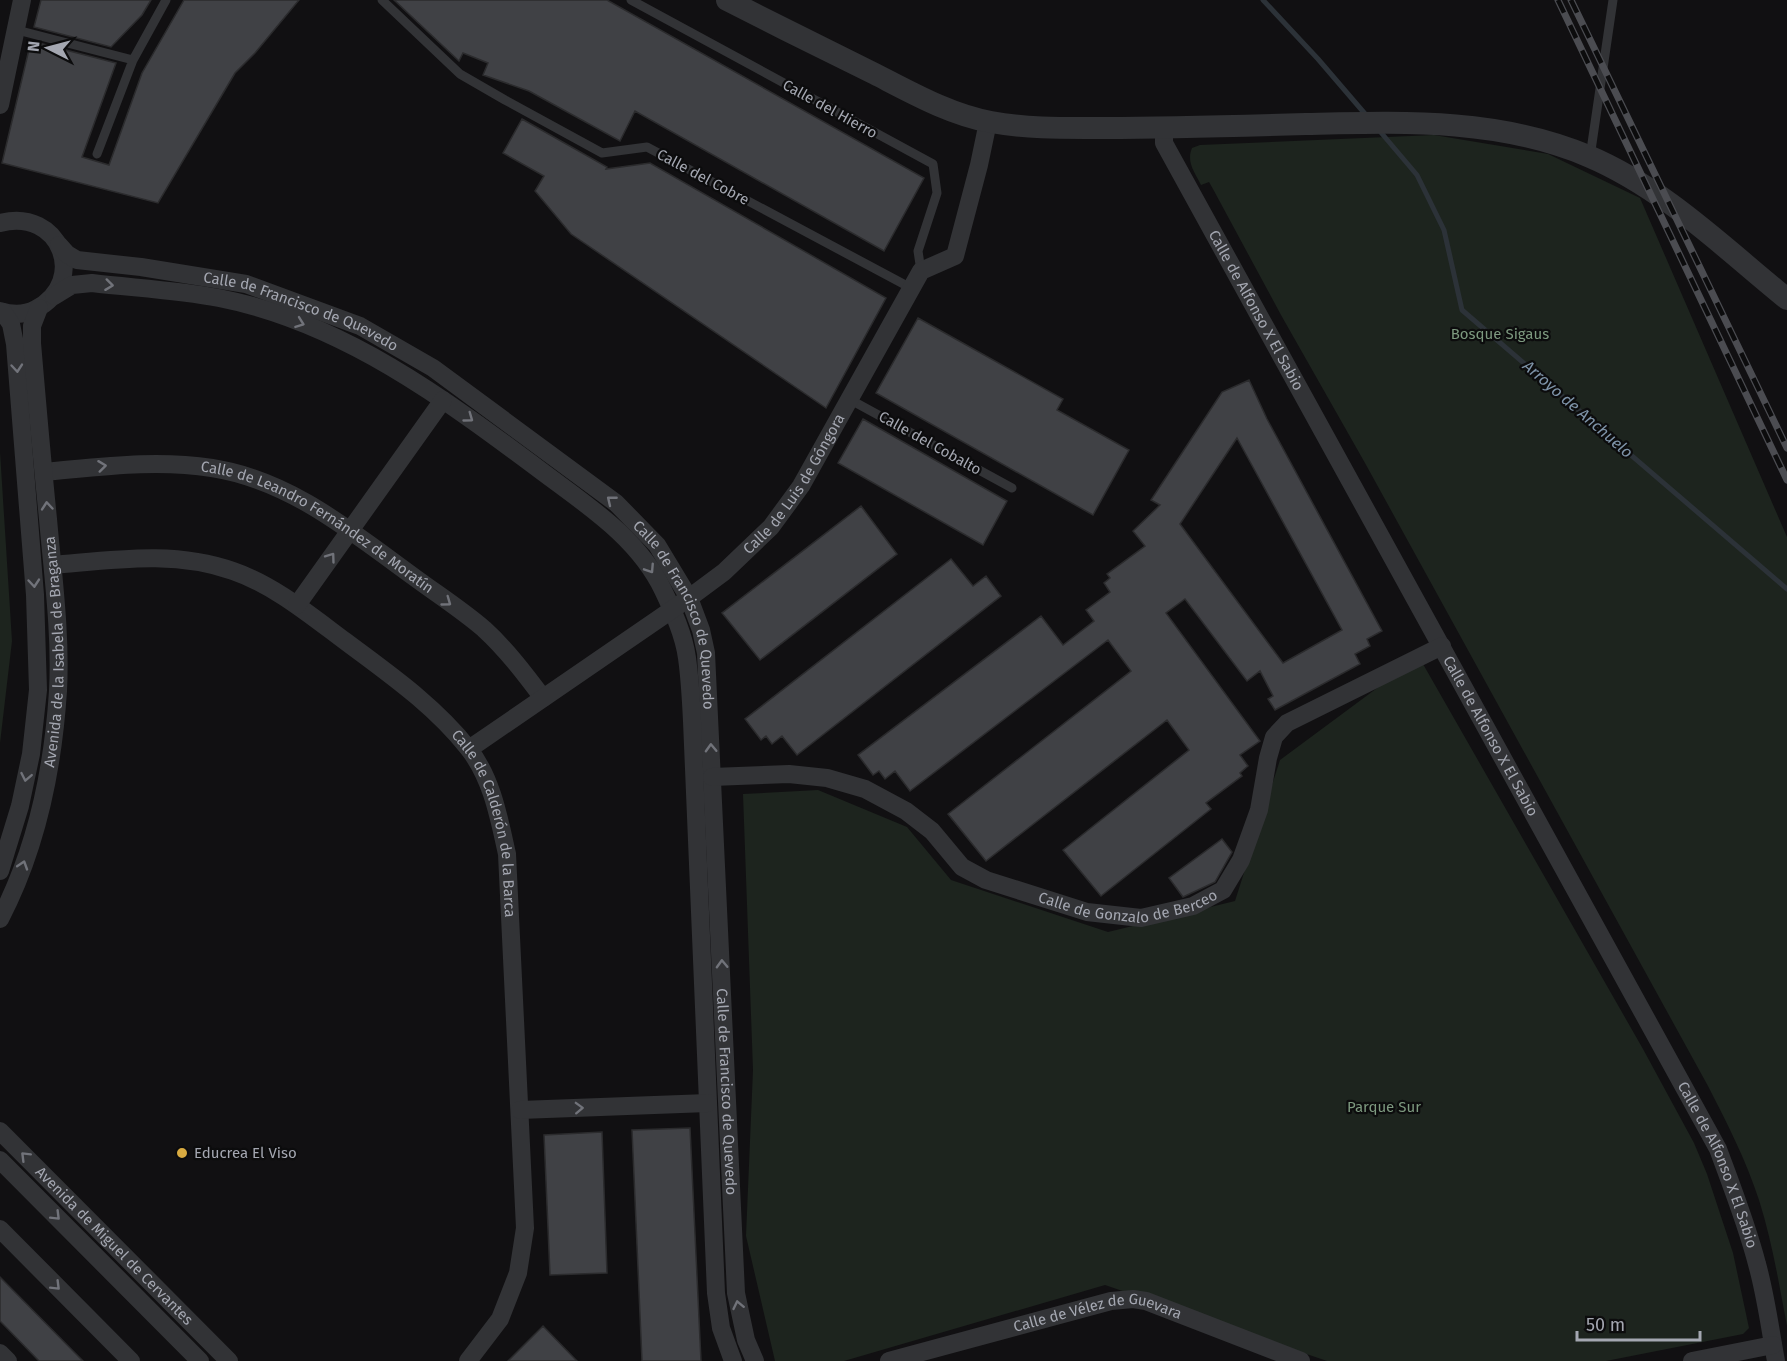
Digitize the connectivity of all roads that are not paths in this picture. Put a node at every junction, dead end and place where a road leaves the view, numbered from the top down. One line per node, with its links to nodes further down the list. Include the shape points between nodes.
1 (22, 0): 7 (street)
2 (166, 0): 8 (lane)
3 (382, 0): 17 (lane, Calle del Cobre, via 460,74 602,153 647,147)
4 (631, 0): 16 (lane, Calle del Hierro, via 933,164 937,193 918,251)
5 (727, 0): 10 (street, via 920,97)
6 (1613, 0): 13 (lane)
7 (17, 30): 8 (lane); 9 (street)
8 (133, 60): 12 (lane)
9 (0, 105)
10 (988, 122): 11 (street, via 1030,128); 16 (street, via 955,256)
11 (1164, 128): 13 (street, via 1404,123 1490,128 1553,143); 31 (street, Calle de Alfonso X El Sabio, via 1164,143)
12 (97, 154)
13 (1590, 157): 19 (street, via 1688,215)
14 (0, 223): 15 (street, Calle de Francisco de Quevedo, via 15,219 31,221 47,230)
15 (59, 245): 18 (street, via 64,264); 28 (street, Calle de Francisco de Quevedo, one-way to 15, via 657,545 616,503 433,368 369,332 246,284 77,260)
16 (921, 271): 17 (street, Calle de Luis de Góngora)
17 (911, 288): 22 (street, Calle de Luis de Góngora)
18 (54, 296): 20 (street, Calle de Francisco de Quevedo); 23 (street, Calle de Francisco de Quevedo, one-way to 23, via 72,285 92,283 219,298 332,335)
19 (1787, 299)
20 (39, 308): 21 (street, via 19,314); 24 (street, Avenida de la Isabela de Braganza, via 32,343)
21 (2, 311): 35 (street, Avenida de la Isabela de Braganza, one-way to 35, via 15,344 35,595 38,690 31,754)
22 (849, 399): 25 (lane, Calle del Cobalto); 28 (street, Calle de Luis de Góngora, via 801,486 771,527 724,572)
23 (443, 400): 26 (street); 30 (street, Calle de Francisco de Quevedo, one-way to 30, via 610,523 642,557)
24 (44, 472): 26 (street, Calle de Leandro Fernández de Moratín, one-way to 26, via 160,462 212,468 298,497); 27 (street, Avenida de la Isabela de Braganza, one-way to 24)
25 (1012, 488)
26 (350, 530): 29 (street, one-way to 26); 32 (street, Calle de Leandro Fernández de Moratín, one-way to 32, via 483,628)
27 (53, 565): 29 (street, Calle de Calderón de la Barca, via 149,556 195,561 234,571); 36 (street, Avenida de la Isabela de Braganza, one-way to 27, via 22,872 51,756 58,690)
28 (689, 598): 30 (street, Calle de Luis de Góngora); 34 (street, Calle de Francisco de Quevedo, one-way to 28, via 706,653)
29 (297, 605): 33 (street, Calle de Calderón de la Barca, via 423,700)
30 (671, 609): 32 (street, Calle de Luis de Góngora); 37 (street, Calle de Francisco de Quevedo, via 687,656 692,721)
31 (1442, 646): 34 (street, Calle de Gonzalo de Berceo, via 1287,723 1274,737 1259,810 1241,860 1223,890 1193,906 1141,918 1087,912 986,880 962,867 932,831 906,811 865,789 827,778 789,774); 43 (street, Calle de Alfonso X El Sabio, via 1718,1149 1757,1265)
32 (543, 698): 33 (street, Calle de Luis de Góngora)
33 (469, 749): 38 (street, Calle de Calderón de la Barca, via 483,772 498,812 507,854)
34 (712, 777): 50 (street, Calle de Francisco de Quevedo, one-way to 34, via 746,1340 736,1293)
35 (0, 871)
36 (0, 918)
37 (708, 1103): 38 (street, one-way to 37); 49 (street, Calle de Francisco de Quevedo, via 716,1293 721,1328)
38 (520, 1110): 48 (street, Calle de Calderón de la Barca, via 525,1228 518,1274 500,1319)
39 (0, 1131): 47 (street, Avenida de Miguel de Cervantes, one-way to 39)
40 (0, 1160): 46 (street, Avenida de Miguel de Cervantes, one-way to 46)
41 (0, 1229): 45 (street, one-way to 45)
42 (0, 1353): 44 (street)
43 (1774, 1353): 53 (street)
44 (8, 1361)
45 (131, 1361)
46 (200, 1361)
47 (229, 1361)
48 (468, 1361)
49 (733, 1361)
50 (755, 1361)
51 (890, 1361): 52 (street, Calle de Vélez de Guevara, via 1111,1301 1133,1299)
52 (1300, 1361)
53 (1692, 1361)

